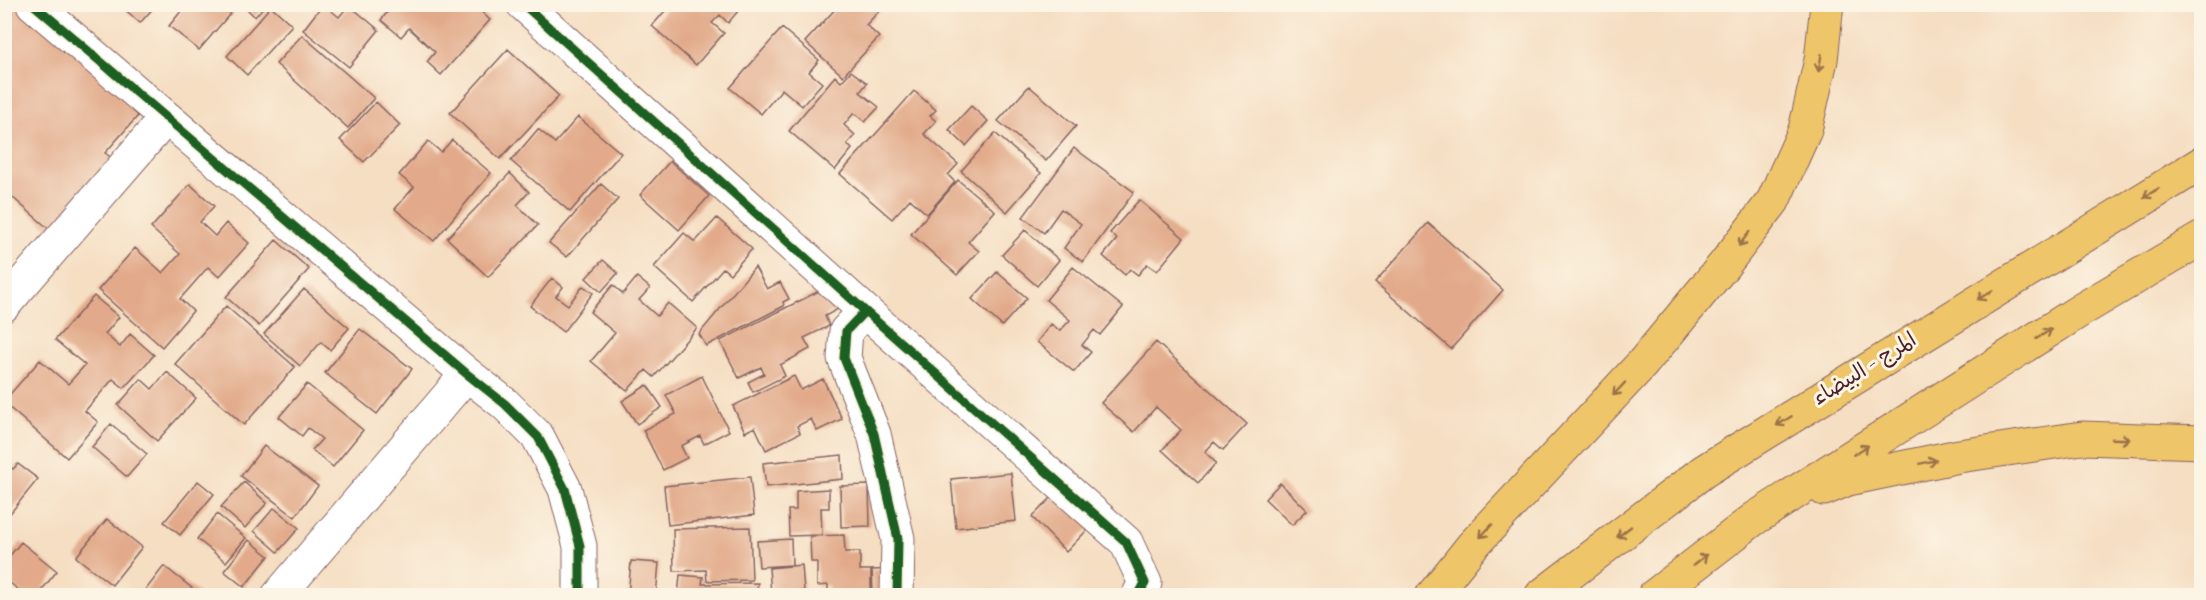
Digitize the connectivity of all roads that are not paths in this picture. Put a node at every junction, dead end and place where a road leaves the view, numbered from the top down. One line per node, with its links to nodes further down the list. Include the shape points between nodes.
1 (33, 4): 4 (street)
2 (523, 4): 8 (street)
3 (1827, 4): 16 (highway, one-way to 16, via 1821,60 1805,130 1773,201 1642,364 1472,546)
4 (165, 119): 7 (street); 9 (street)
5 (2202, 163): 17 (highway, المرج - البيضاء, one-way to 17, via 1704,471)
6 (2202, 238): 11 (highway, one-way to 6, via 2081,310)
7 (4, 305)
8 (865, 311): 12 (street, via 1126,542); 15 (street, via 846,331 844,358 874,434 898,539)
9 (467, 374): 13 (street); 14 (street, via 506,404 538,437 565,489 580,546)
10 (2202, 442): 11 (highway, one-way to 10, via 1848,478 1959,456 2082,438)
11 (1754, 519): 18 (highway, one-way to 11)
12 (1145, 591)
13 (278, 596)
14 (580, 596)
15 (897, 596)
16 (1432, 596)
17 (1541, 596)
18 (1654, 596)

